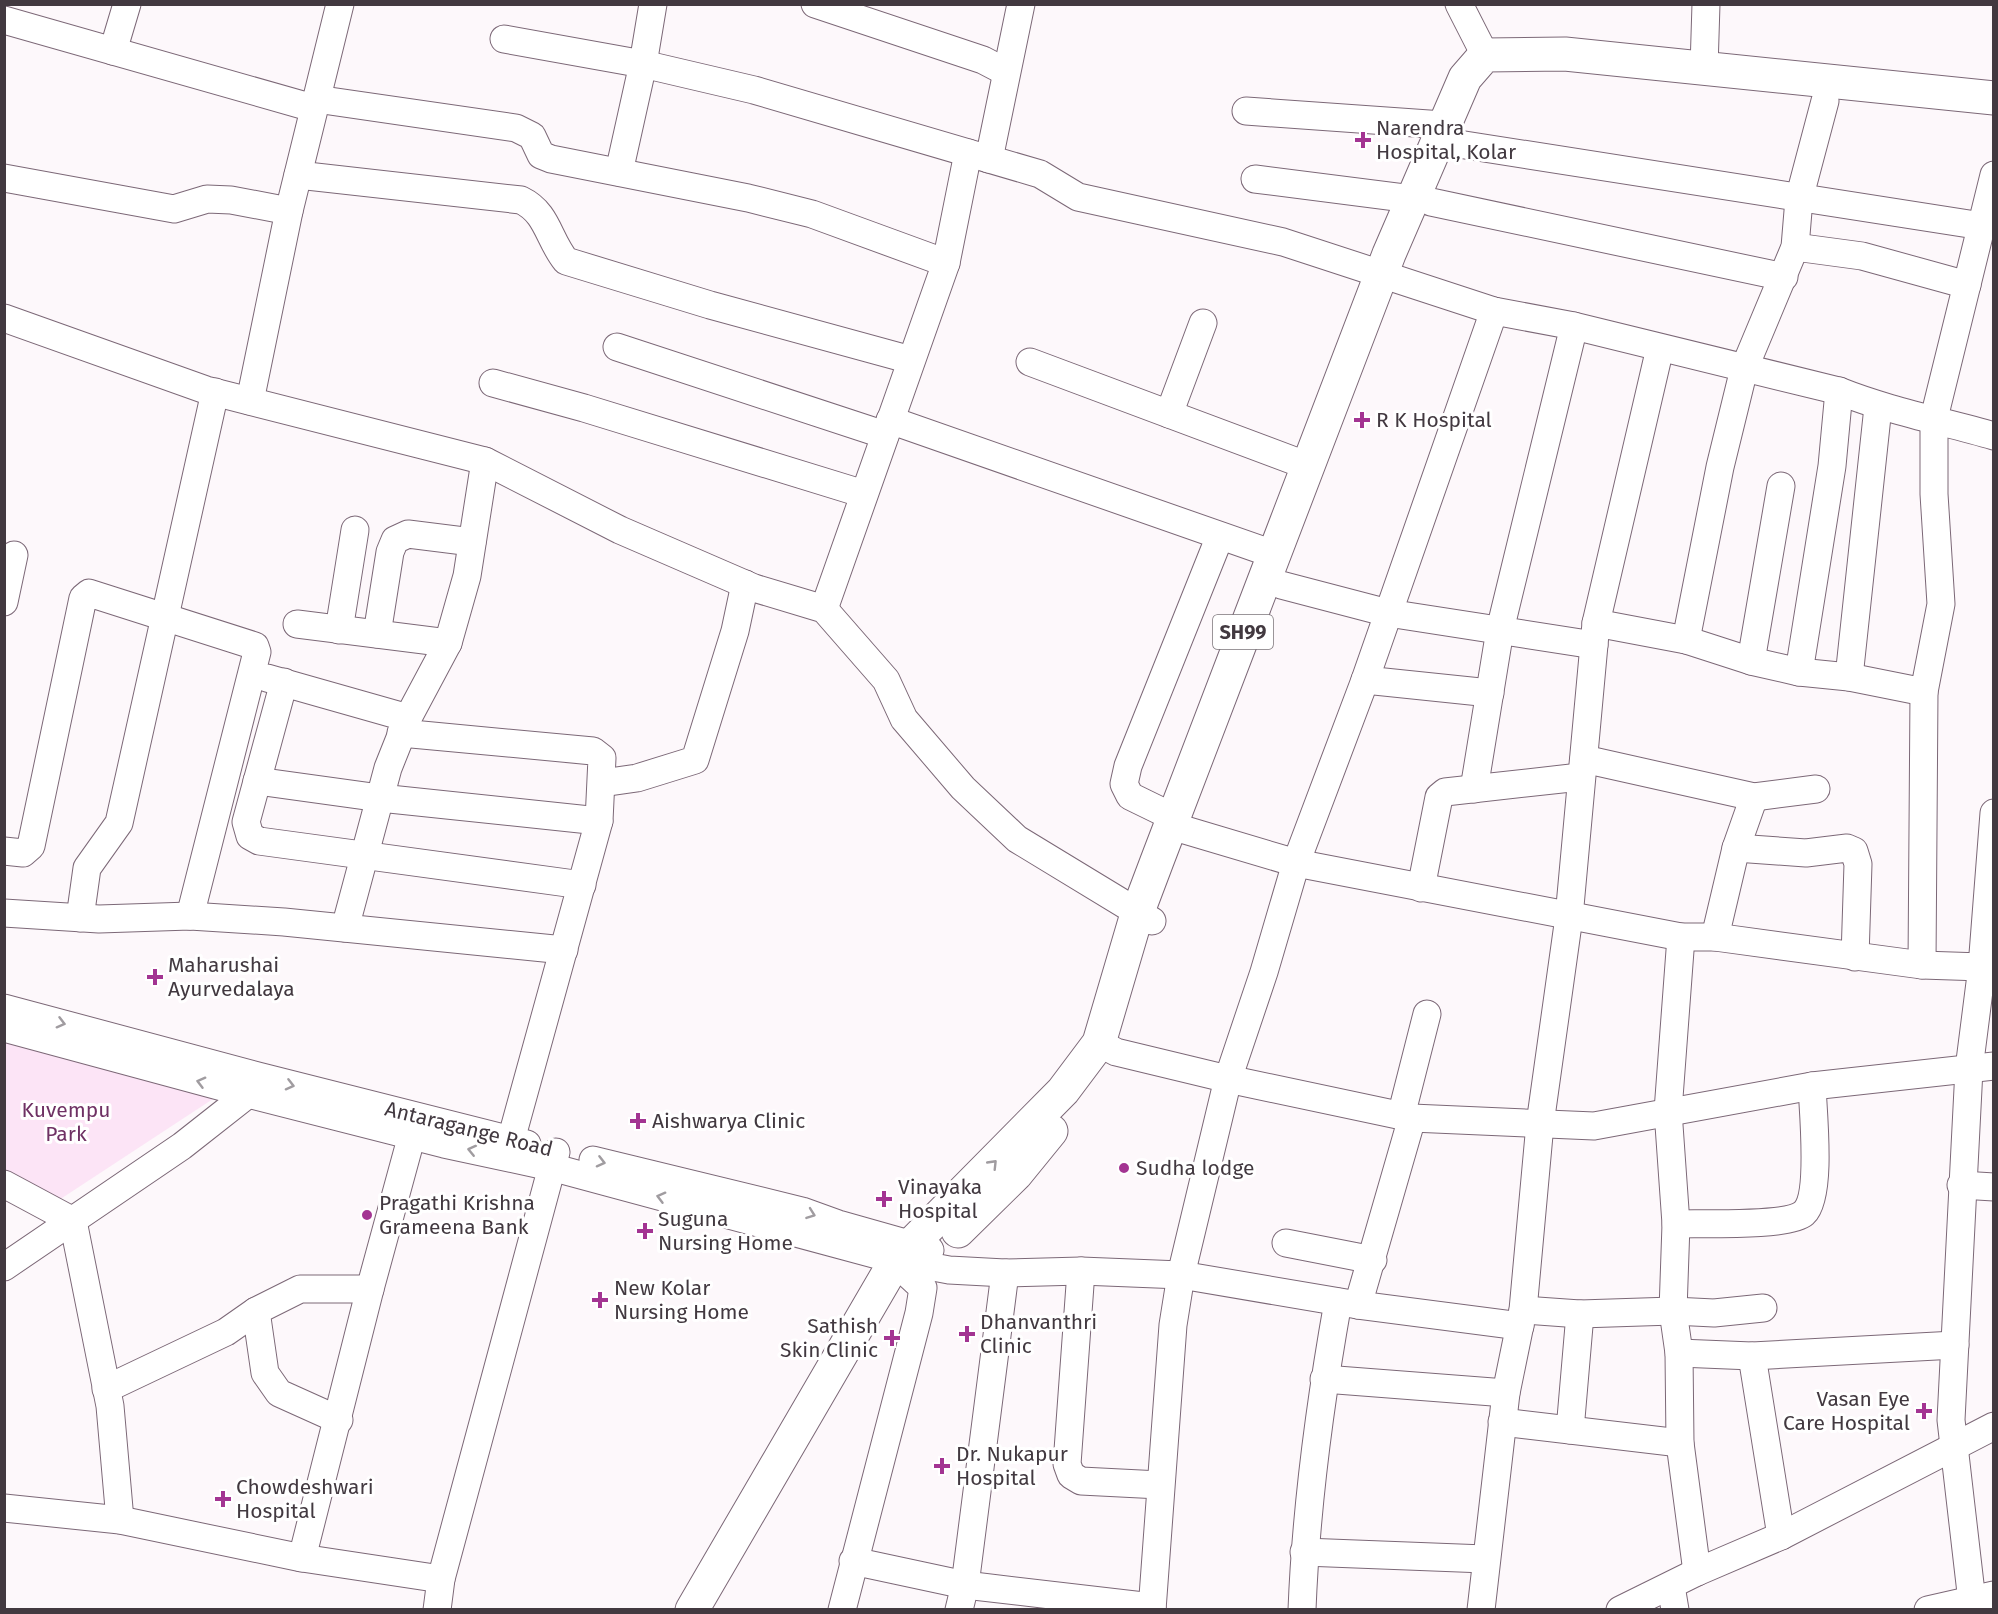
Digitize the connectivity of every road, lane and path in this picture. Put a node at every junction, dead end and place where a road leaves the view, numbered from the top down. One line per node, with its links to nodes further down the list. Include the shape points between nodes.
1 (127, 4): 11 (street)
2 (340, 4): 18 (street)
3 (653, 4): 13 (street)
4 (814, 4): 8 (street)
5 (1021, 4): 15 (street)
6 (1459, 4): 12 (street)
7 (1706, 4): 14 (street)
8 (882, 15): 15 (street)
9 (4, 20): 11 (street)
10 (504, 39): 13 (street)
11 (113, 51): 18 (street)
12 (1485, 55): 14 (main road, via 1565,54); 21 (main road, SH99, via 1465,78)
13 (643, 64): 23 (street, via 754,90); 25 (street)
14 (1704, 68): 16 (main road)
15 (1006, 72): 23 (street)
16 (1994, 98)
17 (1825, 101): 20 (main road, SH99); 21 (main road, SH99, via 1551,69 1509,72 1473,94); 30 (street)
18 (314, 103): 25 (street, via 516,128 532,136 542,155); 26 (street)
19 (1245, 111): 21 (street)
20 (1994, 118)
21 (1448, 134): 30 (street); 31 (main road, SH99)
22 (4, 156): 24 (street)
23 (979, 156): 35 (street); 36 (street, via 1040,174 1078,197 1283,242)
24 (4, 171)
25 (619, 172): 35 (street, via 812,214)
26 (298, 174): 32 (street); 45 (street, via 521,200 536,207 566,261)
27 (1994, 175): 33 (street)
28 (4, 178): 32 (street, via 174,209 215,199)
29 (1255, 178): 31 (street)
30 (1799, 199): 33 (street); 34 (street)
31 (1421, 200): 36 (main road, SH99); 37 (street)
32 (289, 211): 51 (street)
33 (1982, 226): 38 (street)
34 (1795, 247): 37 (street); 38 (street, via 1862,256)
35 (946, 263): 45 (street)
36 (1392, 277): 39 (street); 58 (main road, SH99); 65 (main road, SH99, via 1337,437)
37 (1784, 277): 47 (street)
38 (1967, 285): 54 (street)
39 (1494, 311): 42 (street); 69 (street)
40 (4, 318): 50 (street)
41 (1203, 323): 53 (street)
42 (1574, 326): 44 (street); 73 (street)
43 (617, 347): 55 (street)
44 (1660, 348): 47 (street); 75 (street)
45 (911, 360): 55 (street)
46 (1030, 362): 53 (street)
47 (1744, 369): 49 (street); 76 (street)
48 (493, 382): 60 (street)
49 (1839, 391): 52 (street); 79 (street, via 1832,466)
50 (215, 392): 51 (street); 70 (street)
51 (250, 400): 57 (street)
52 (1878, 406): 54 (street); 81 (street)
53 (1169, 414): 58 (street)
54 (1934, 418): 56 (street); 84 (street, via 1941,604)
55 (887, 428): 60 (street); 62 (street)
56 (1994, 436)
57 (485, 461): 63 (street); 66 (street, via 620,530)
58 (1308, 466): 65 (main road, SH99)
59 (1781, 486): 78 (street)
60 (864, 494): 68 (street)
61 (355, 530): 72 (street)
62 (1220, 536): 65 (street); 96 (street, via 1124,784 1130,796)
63 (472, 542): 74 (street, via 408,534 395,540); 77 (street)
64 (14, 555): 67 (street)
65 (1277, 570): 69 (street); 96 (main road, SH99)
66 (745, 584): 68 (street); 89 (street, via 735,631 695,760 637,778)
67 (4, 602)
68 (824, 609): 107 (street, via 886,680 904,719 963,788 1017,838)
69 (1388, 613): 73 (street); 82 (street)
70 (166, 617): 80 (street, via 255,646); 98 (street, via 100,595 88,593 83,598 31,846 23,853); 106 (street, via 119,823 87,868)
71 (297, 624): 72 (street)
72 (339, 630): 74 (street)
73 (1500, 630): 75 (street); 85 (street)
74 (377, 634): 77 (street)
75 (1595, 634): 76 (street); 87 (street)
76 (1686, 640): 78 (street)
77 (448, 644): 86 (street)
78 (1751, 661): 79 (street)
79 (1799, 672): 81 (street)
80 (249, 674): 83 (street); 104 (street)
81 (1849, 677): 84 (street)
82 (1365, 680): 85 (street); 100 (street)
83 (284, 682): 86 (street); 88 (street)
84 (1924, 692): 113 (street)
85 (1490, 693): 90 (street)
86 (405, 725): 89 (street, via 593,751 602,758); 93 (street)
87 (1582, 768): 90 (street); 92 (street); 105 (street)
88 (257, 781): 93 (street); 99 (street, via 246,822 250,836 259,841)
89 (602, 783): 95 (street)
90 (1474, 789): 102 (street, via 1445,792 1439,797)
91 (1816, 789): 92 (street)
92 (1754, 797): 97 (street)
93 (380, 798): 95 (street); 99 (street)
94 (1994, 813): 114 (street)
95 (599, 821): 101 (street)
96 (1179, 824): 100 (street); 107 (main road, SH99)
97 (1736, 848): 110 (street); 112 (street, via 1806,853 1847,848 1854,851 1858,864)
98 (4, 851)
99 (363, 854): 101 (street); 108 (street)
100 (1296, 863): 102 (street); 120 (street)
101 (582, 885): 111 (street)
102 (1421, 888): 105 (street)
103 (4, 913): 106 (street)
104 (190, 916): 106 (street); 108 (street)
105 (1569, 917): 109 (street); 125 (street)
106 (80, 918)
107 (1144, 918): 118 (main road, SH99)
108 (345, 928): 111 (street)
109 (1681, 937): 110 (street); 123 (street)
110 (1715, 937): 112 (street)
111 (564, 950): 127 (street)
112 (1855, 957): 113 (street)
113 (1922, 966): 114 (street)
114 (1982, 967): 119 (street)
115 (4, 1008): 121 (street, Antaragange Road, one-way to 121)
116 (1427, 1014): 124 (street)
117 (4, 1028): 121 (street, Antaragange Road, one-way to 117)
118 (1107, 1047): 120 (street); 136 (main road, SH99, via 1063,1091)
119 (1981, 1067): 122 (street); 130 (street)
120 (1228, 1079): 124 (street); 140 (street)
121 (253, 1085): 126 (street, Antaragange Road); 127 (street, Antaragange Road, one-way to 127); 132 (street, via 182,1146)
122 (1812, 1086): 123 (street); 133 (street, via 1814,1179 1811,1202 1803,1214 1780,1221)
123 (1668, 1111): 125 (street, via 1594,1126); 133 (street)
124 (1406, 1117): 125 (street); 135 (street)
125 (1540, 1124): 147 (street)
126 (412, 1135): 128 (street, Antaragange Road, one-way to 126); 141 (street)
127 (511, 1140): 128 (street, Antaragange Road)
128 (554, 1159): 136 (street, Antaragange Road); 169 (street)
129 (4, 1184): 132 (street)
130 (1961, 1185): 131 (street); 148 (street)
131 (1994, 1187)
132 (73, 1221): 137 (street); 152 (street)
133 (1676, 1224): 145 (street)
134 (1286, 1243): 135 (street)
135 (1373, 1260): 142 (street)
136 (920, 1261): 139 (street, Antaragange Road); 167 (street, via 923,1288 919,1313); 175 (main road, SH99); 176 (main road, SH99)
137 (4, 1267)
138 (1081, 1271): 139 (street, Antaragange Road); 140 (street, Antaragange Road); 160 (street, via 1067,1464 1071,1475 1081,1481)
139 (1005, 1273): 170 (street)
140 (1181, 1275): 142 (street, Antaragange Road); 160 (street)
141 (370, 1289): 144 (street, via 300,1289); 154 (street)
142 (1348, 1304): 147 (street, Antaragange Road); 151 (street)
143 (1764, 1308): 145 (street, Antaragange Road, via 1714,1313)
144 (256, 1311): 152 (street, via 226,1332); 154 (street, via 265,1373 279,1393)
145 (1673, 1311): 146 (street, Antaragange Road); 149 (street)
146 (1580, 1314): 147 (street, Antaragange Road); 157 (street)
147 (1522, 1318): 153 (street)
148 (1955, 1345): 150 (street); 159 (street)
149 (1679, 1353): 150 (street); 158 (street)
150 (1752, 1356): 163 (street)
151 (1324, 1379): 153 (street); 164 (street)
152 (106, 1389): 162 (street)
153 (1506, 1393): 155 (street)
154 (339, 1420): 165 (street)
155 (1502, 1422): 157 (street); 166 (street)
156 (1994, 1426): 159 (street)
157 (1570, 1430): 158 (street)
158 (1680, 1443): 168 (street)
159 (1953, 1447): 163 (street); 172 (street)
160 (1160, 1485): 173 (street)
161 (4, 1508): 162 (street)
162 (120, 1520): 165 (street)
163 (1781, 1536): 168 (street)
164 (1304, 1552): 166 (street); 178 (street)
165 (302, 1558): 169 (street)
166 (1485, 1559): 179 (street)
167 (853, 1561): 170 (street); 177 (street)
168 (1697, 1572): 171 (street)
169 (441, 1579): 174 (street)
170 (962, 1597): 173 (street)
171 (1673, 1598): 180 (street)
172 (1980, 1602): 181 (street)
173 (1152, 1608)
174 (437, 1610)
175 (692, 1610)
176 (712, 1610)
177 (842, 1610)
178 (1302, 1610)
179 (1481, 1610)
180 (1620, 1610)
181 (1928, 1610)

